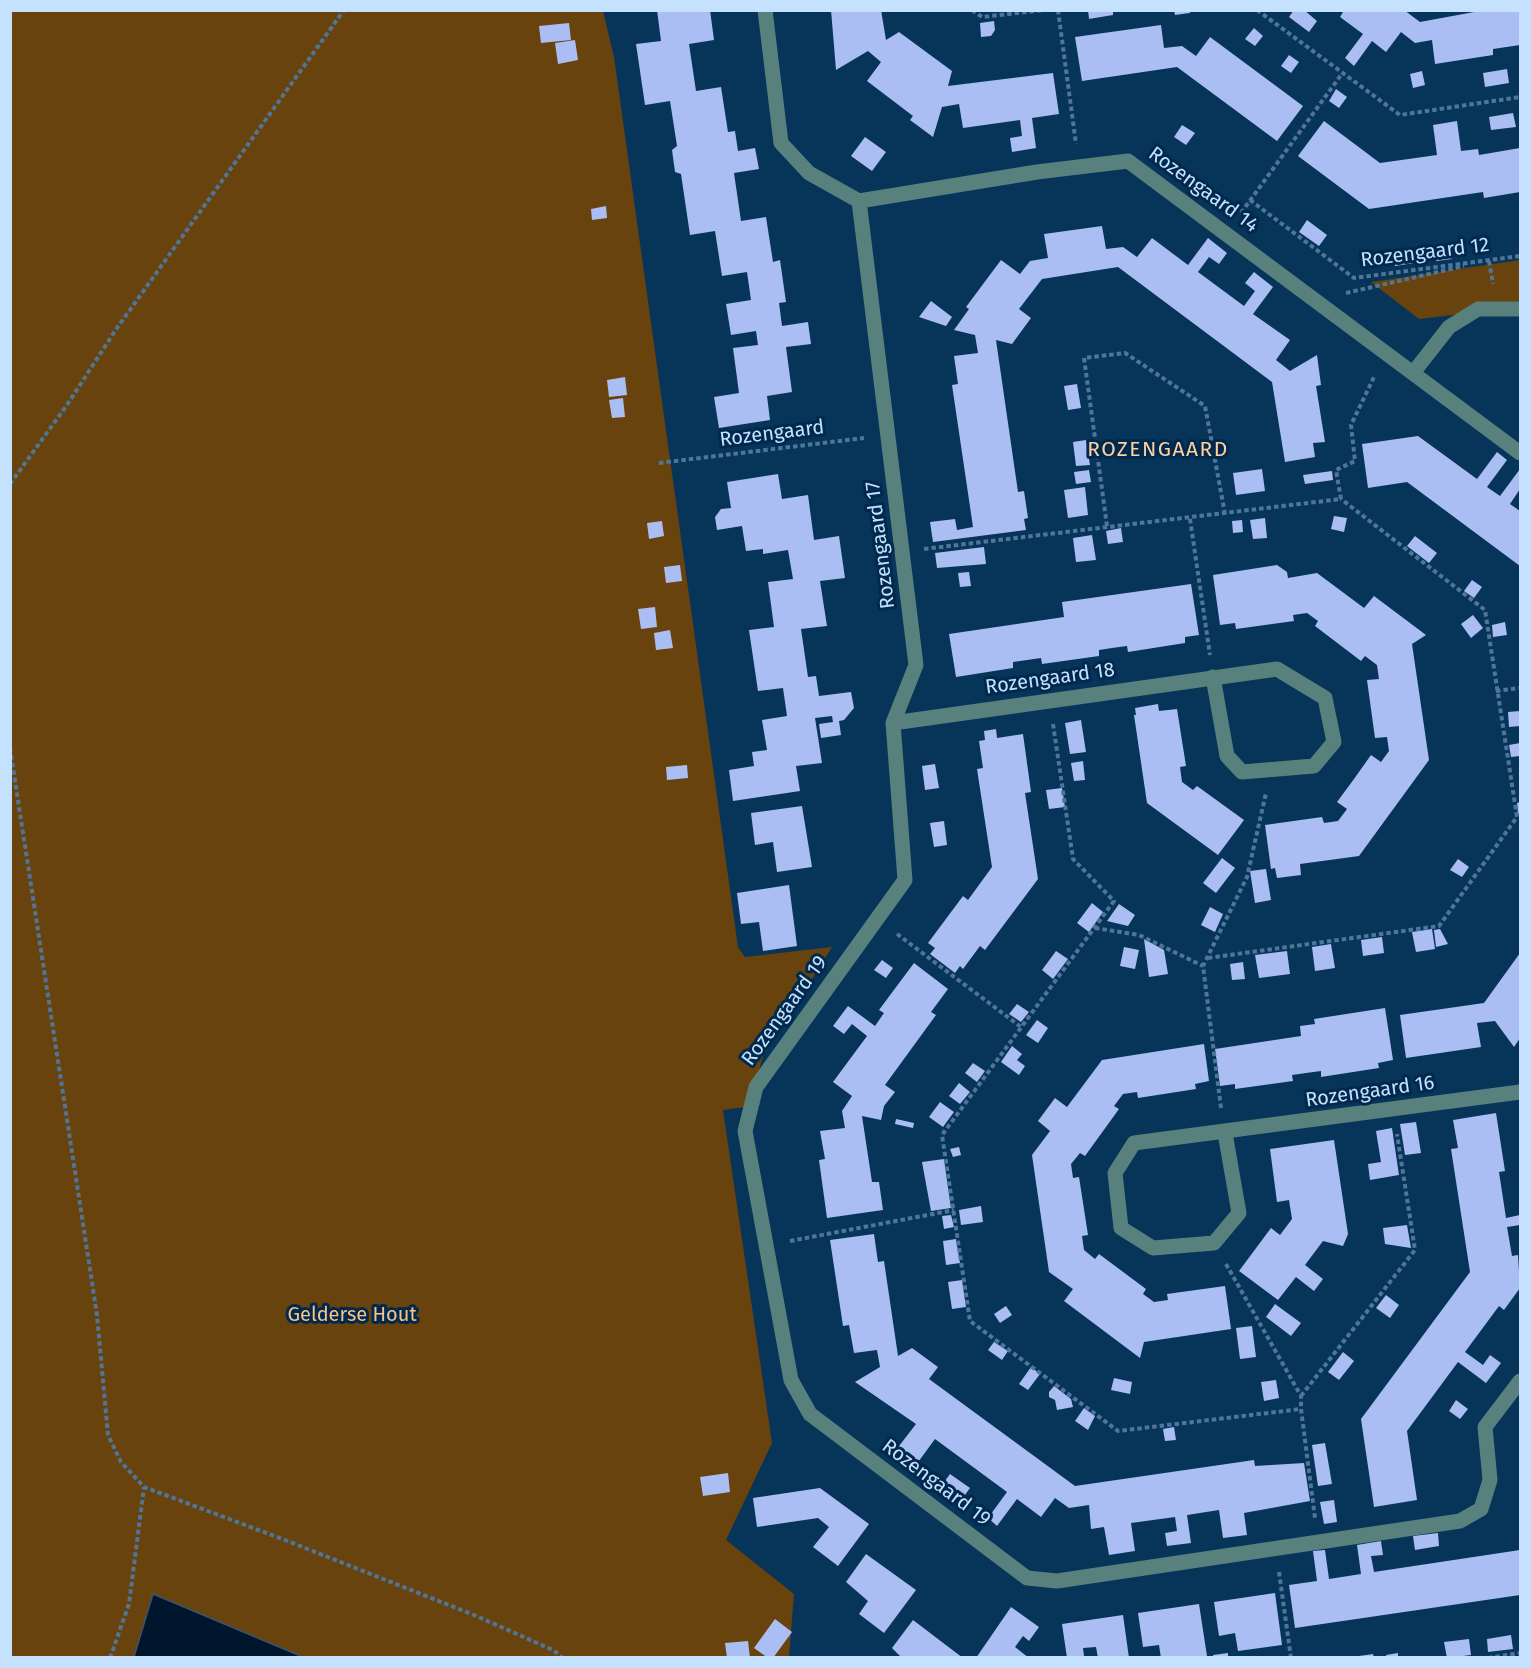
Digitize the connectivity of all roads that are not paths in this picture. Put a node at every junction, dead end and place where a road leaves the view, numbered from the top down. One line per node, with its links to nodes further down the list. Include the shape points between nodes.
1 (765, 10): 2 (street, via 781,143 809,173)
2 (859, 201): 4 (street, Rozengaard 14, via 1128,161); 7 (street, Rozengaard 17, via 916,665)
3 (1521, 309): 4 (street, via 1478,309 1449,327)
4 (1413, 373): 5 (street, Rozengaard 14)
5 (1521, 453)
6 (1213, 677): 6 (street, Rozengaard 18, via 1277,669 1325,698 1334,742 1314,766 1242,772 1227,756); 7 (street, Rozengaard 18)
7 (893, 723): 8 (street, Rozengaard 17)
8 (905, 880): 11 (street, Rozengaard 19, via 756,1087 746,1131 791,1380 810,1414 1027,1578 1057,1581 1460,1521 1481,1509 1490,1480 1485,1427)
9 (1521, 1092): 10 (street, Rozengaard 16)
10 (1225, 1133): 10 (street, Rozengaard 16, via 1239,1213 1214,1243 1153,1248 1121,1228 1115,1173 1134,1143)
11 (1521, 1381)

